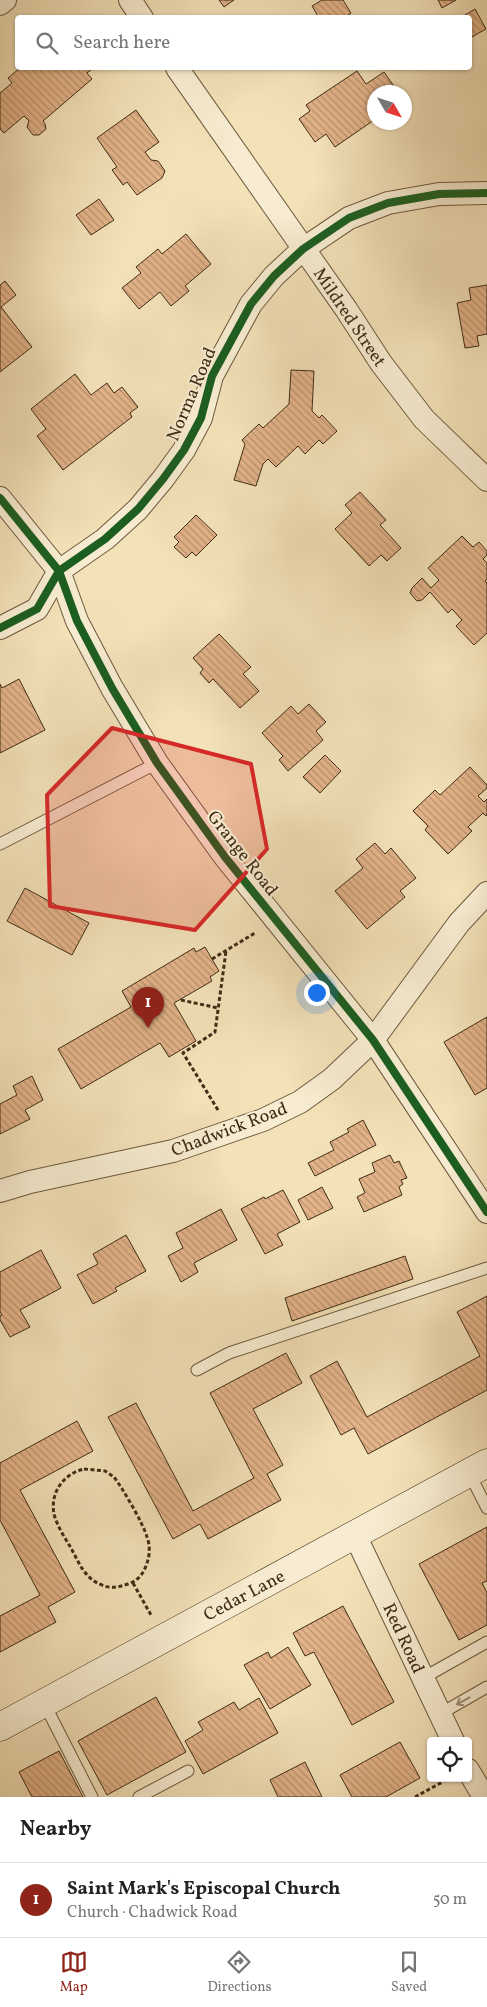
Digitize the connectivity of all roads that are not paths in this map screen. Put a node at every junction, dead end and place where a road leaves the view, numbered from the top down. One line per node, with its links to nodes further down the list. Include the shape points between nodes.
1 (5, 0): 3 (street)
2 (130, 0): 4 (street)
3 (0, 4)
4 (140, 15)
5 (178, 70): 7 (street, Mildred Street)
6 (487, 194): 7 (street, Norma Road, via 439,194 388,203 349,218)
7 (304, 249): 8 (street, Mildred Street, via 381,363 424,419); 10 (street, Norma Road, via 274,276 251,304 212,376 201,418 163,479 138,509 106,539)
8 (487, 480)
9 (0, 498): 10 (street, Grange Road)
10 (59, 571): 11 (street, via 37,609); 12 (street, Grange Road, via 77,621)
11 (0, 628)
12 (157, 764): 13 (lane); 15 (street, Grange Road, via 226,858)
13 (0, 844)
14 (487, 893): 15 (street, Chadwick Road, via 458,923)
15 (373, 1040): 16 (street, Chadwick Road, via 332,1079 300,1102 263,1120 173,1151); 17 (street, Grange Road)
16 (0, 1191)
17 (487, 1212)
18 (487, 1268): 19 (lane, via 230,1353)
19 (197, 1370)
20 (478, 1468): 21 (lane); 22 (main road, Cedar Lane)
21 (487, 1508)
22 (355, 1535): 24 (street, Red Road); 26 (main road, Cedar Lane)
23 (487, 1642): 24 (lane)
24 (423, 1678): 27 (street, Red Road)
25 (487, 1688): 27 (lane, one-way to 27)
26 (44, 1703): 28 (main road, Cedar Lane); 32 (lane)
27 (440, 1714): 29 (street, Red Road)
28 (0, 1727)
29 (451, 1737)
30 (188, 1771): 33 (lane)
31 (472, 1777): 34 (street)
32 (92, 1797)
33 (139, 1797)
34 (484, 1797)

